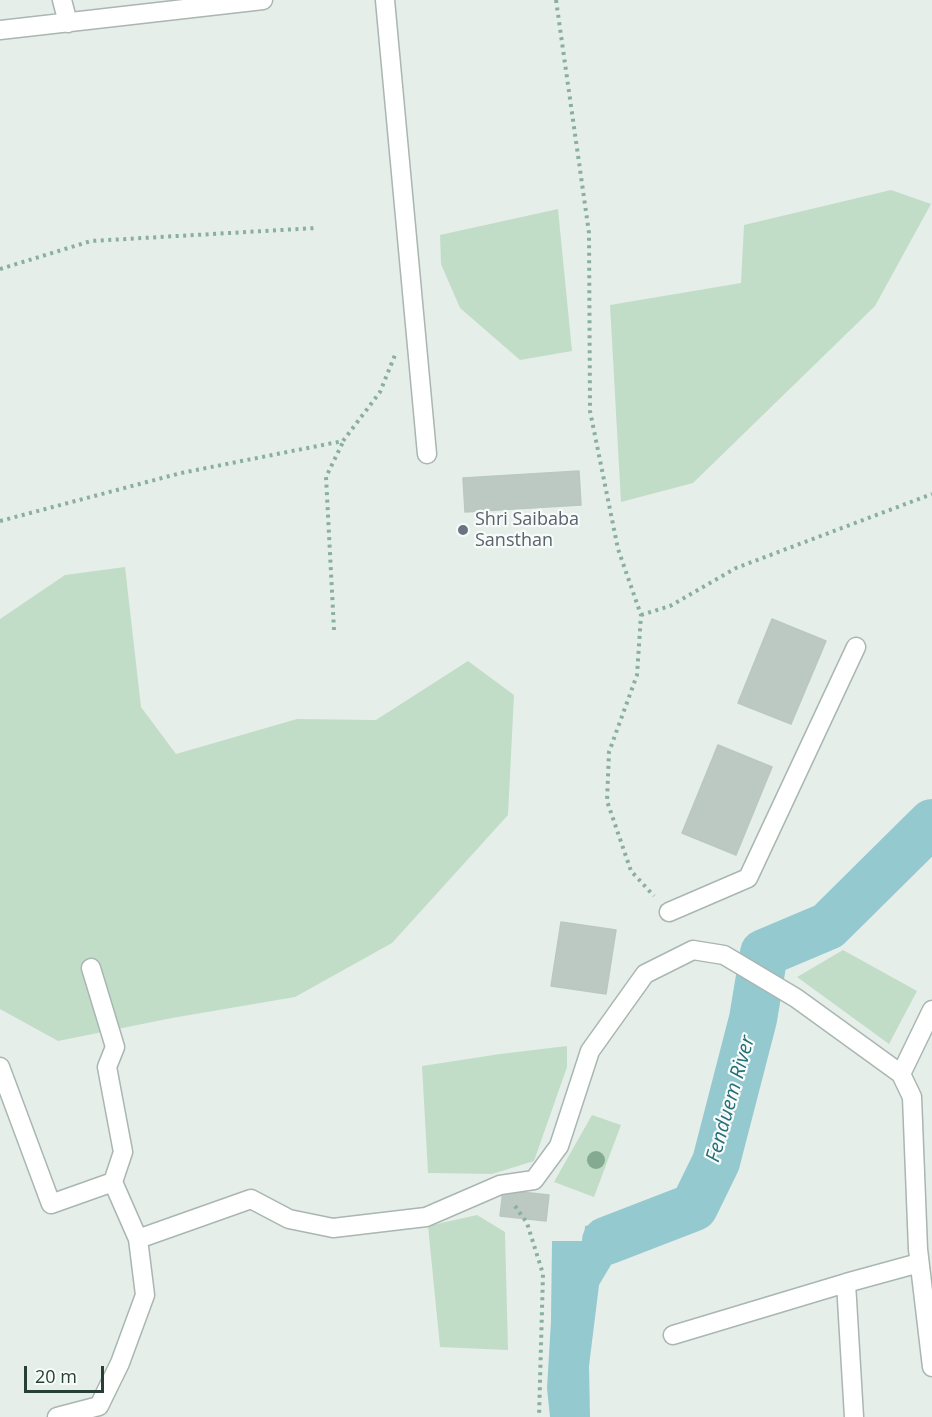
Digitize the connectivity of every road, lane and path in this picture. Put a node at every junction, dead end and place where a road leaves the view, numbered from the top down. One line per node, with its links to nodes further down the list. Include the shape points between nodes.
1 (62, 0): 5 (street)
2 (263, 0): 5 (street)
3 (386, 0): 11 (street)
4 (556, 0): 14 (path, via 589,233 590,411 618,549)
5 (68, 23): 6 (street)
6 (0, 30)
7 (316, 228): 8 (path, via 90,241)
8 (0, 269)
9 (397, 350): 10 (path, via 380,392)
10 (343, 441): 13 (path, via 181,473); 15 (path, via 326,477)
11 (427, 454)
12 (932, 494): 14 (path, via 736,568 670,606)
13 (0, 521)
14 (641, 615): 17 (path, via 638,675 609,752 607,801 631,871)
15 (334, 630)
16 (856, 647): 17 (street, via 748,878)
17 (669, 912)
18 (91, 968): 22 (street, via 116,1047 107,1067 123,1152)
19 (932, 1010): 21 (street)
20 (0, 1067): 22 (street, via 51,1204)
21 (901, 1074): 23 (street, via 796,998 724,955 693,950 645,974 590,1051 559,1146 534,1180); 25 (street, via 912,1097)
22 (113, 1182): 24 (street)
23 (500, 1185): 24 (street, via 426,1217 333,1228 289,1219 250,1199); 30 (path, via 527,1223 543,1274)
24 (138, 1239): 29 (street, via 145,1295 120,1363 99,1406)
25 (919, 1263): 26 (street); 28 (street)
26 (846, 1283): 27 (street); 31 (street)
27 (673, 1335)
28 (932, 1367)
29 (57, 1417)
30 (539, 1417)
31 (854, 1417)

